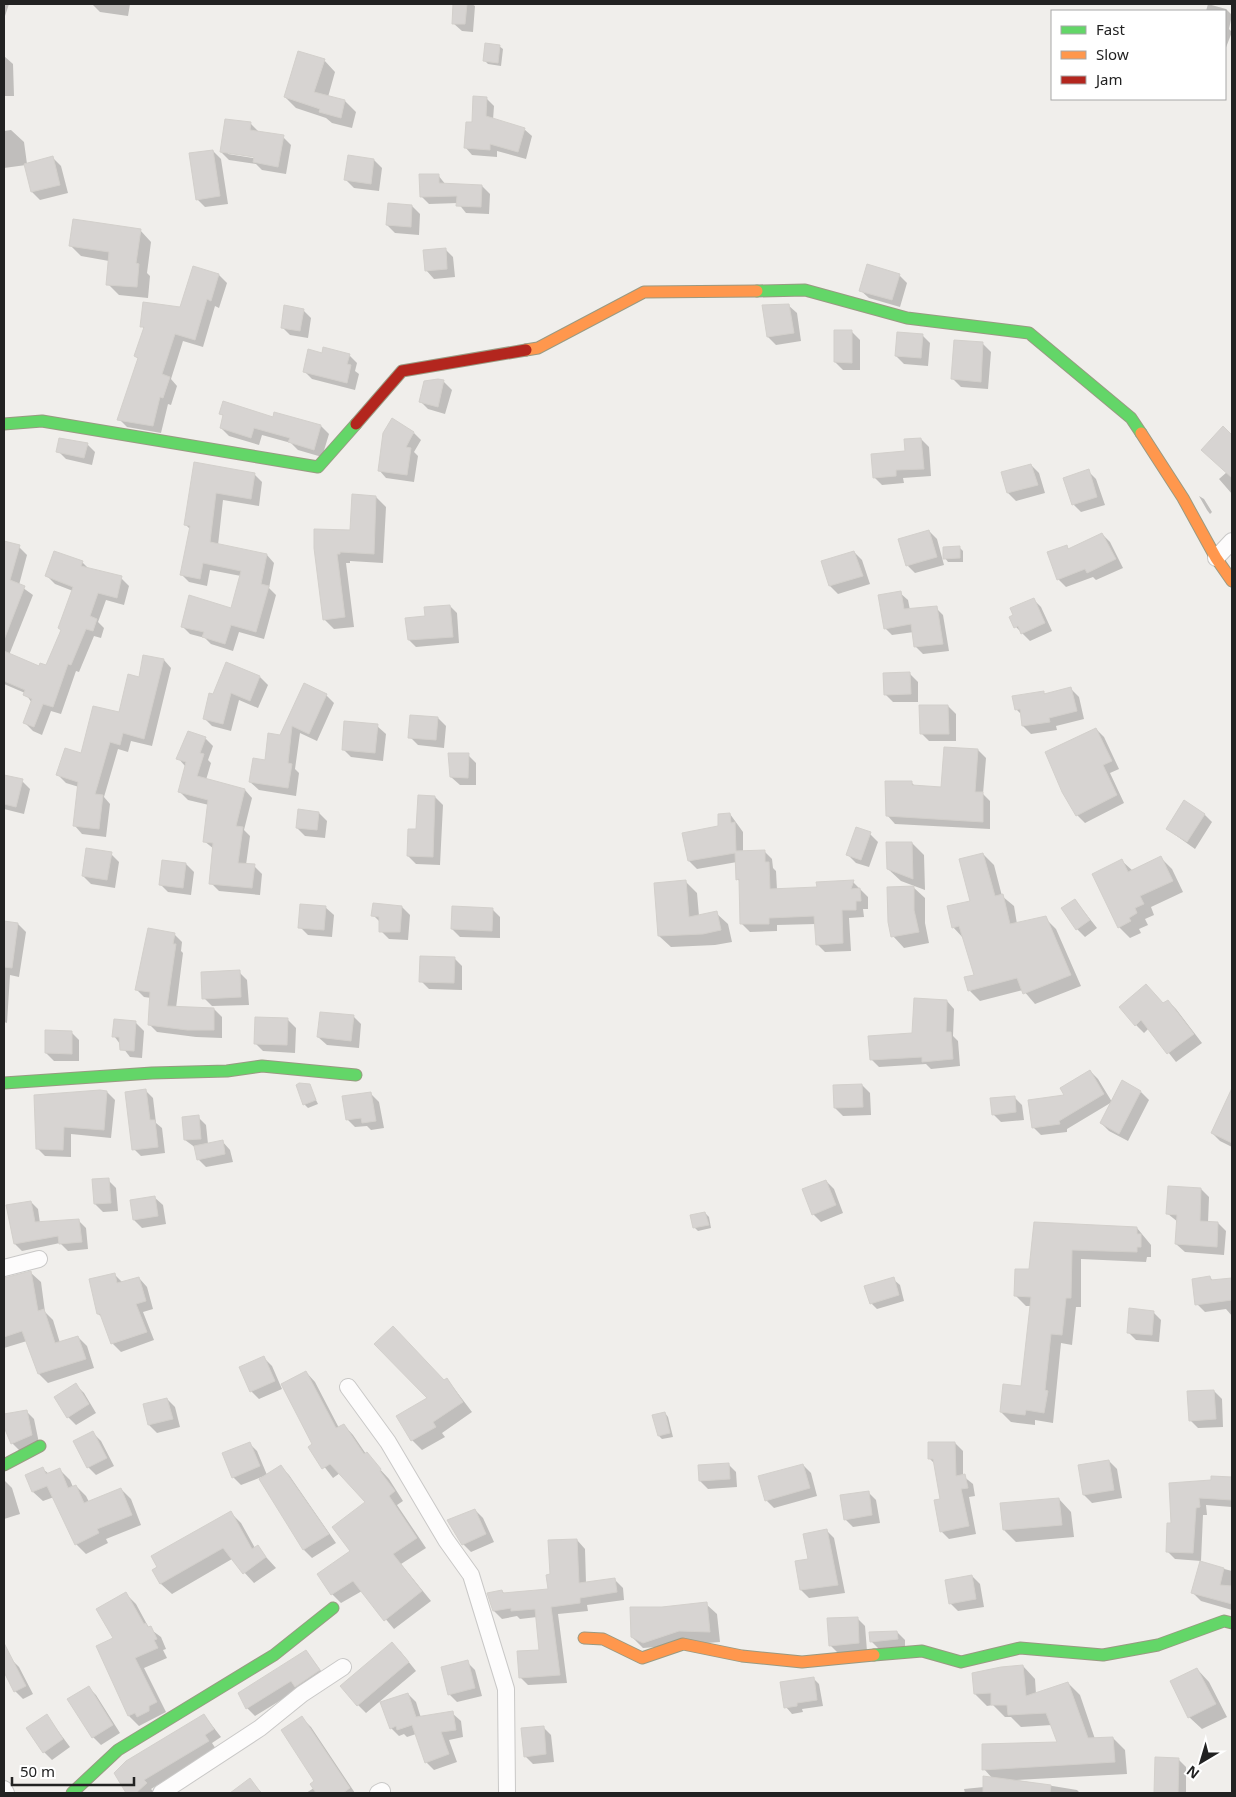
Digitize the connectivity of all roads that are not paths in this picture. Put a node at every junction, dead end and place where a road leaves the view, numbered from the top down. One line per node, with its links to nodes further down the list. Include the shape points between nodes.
1 (4, 424): 3 (street, via 42,421 318,467 402,370 538,348 644,292 805,290 907,318 1028,333 1131,418 1183,498)
2 (1232, 541): 3 (street)
3 (1216, 558): 4 (street)
4 (1232, 581)
5 (356, 1075): 6 (street, via 262,1066 227,1072 143,1073)
6 (4, 1083)
7 (39, 1259): 8 (street)
8 (4, 1268)
9 (348, 1388): 20 (street, via 388,1442 446,1540 471,1575 506,1689)
10 (40, 1446): 11 (street)
11 (4, 1465)
12 (333, 1608): 18 (street, via 274,1655 118,1750)
13 (1232, 1623): 14 (street, via 1224,1621 1158,1645 1103,1655 1020,1648 961,1662 922,1651 802,1662 742,1656 682,1644 642,1658 603,1638)
14 (584, 1638)
15 (343, 1667): 19 (street, via 302,1694 260,1728)
16 (4, 1789): 17 (street)
17 (6, 1793)
18 (72, 1793)
19 (160, 1793)
20 (507, 1793)

